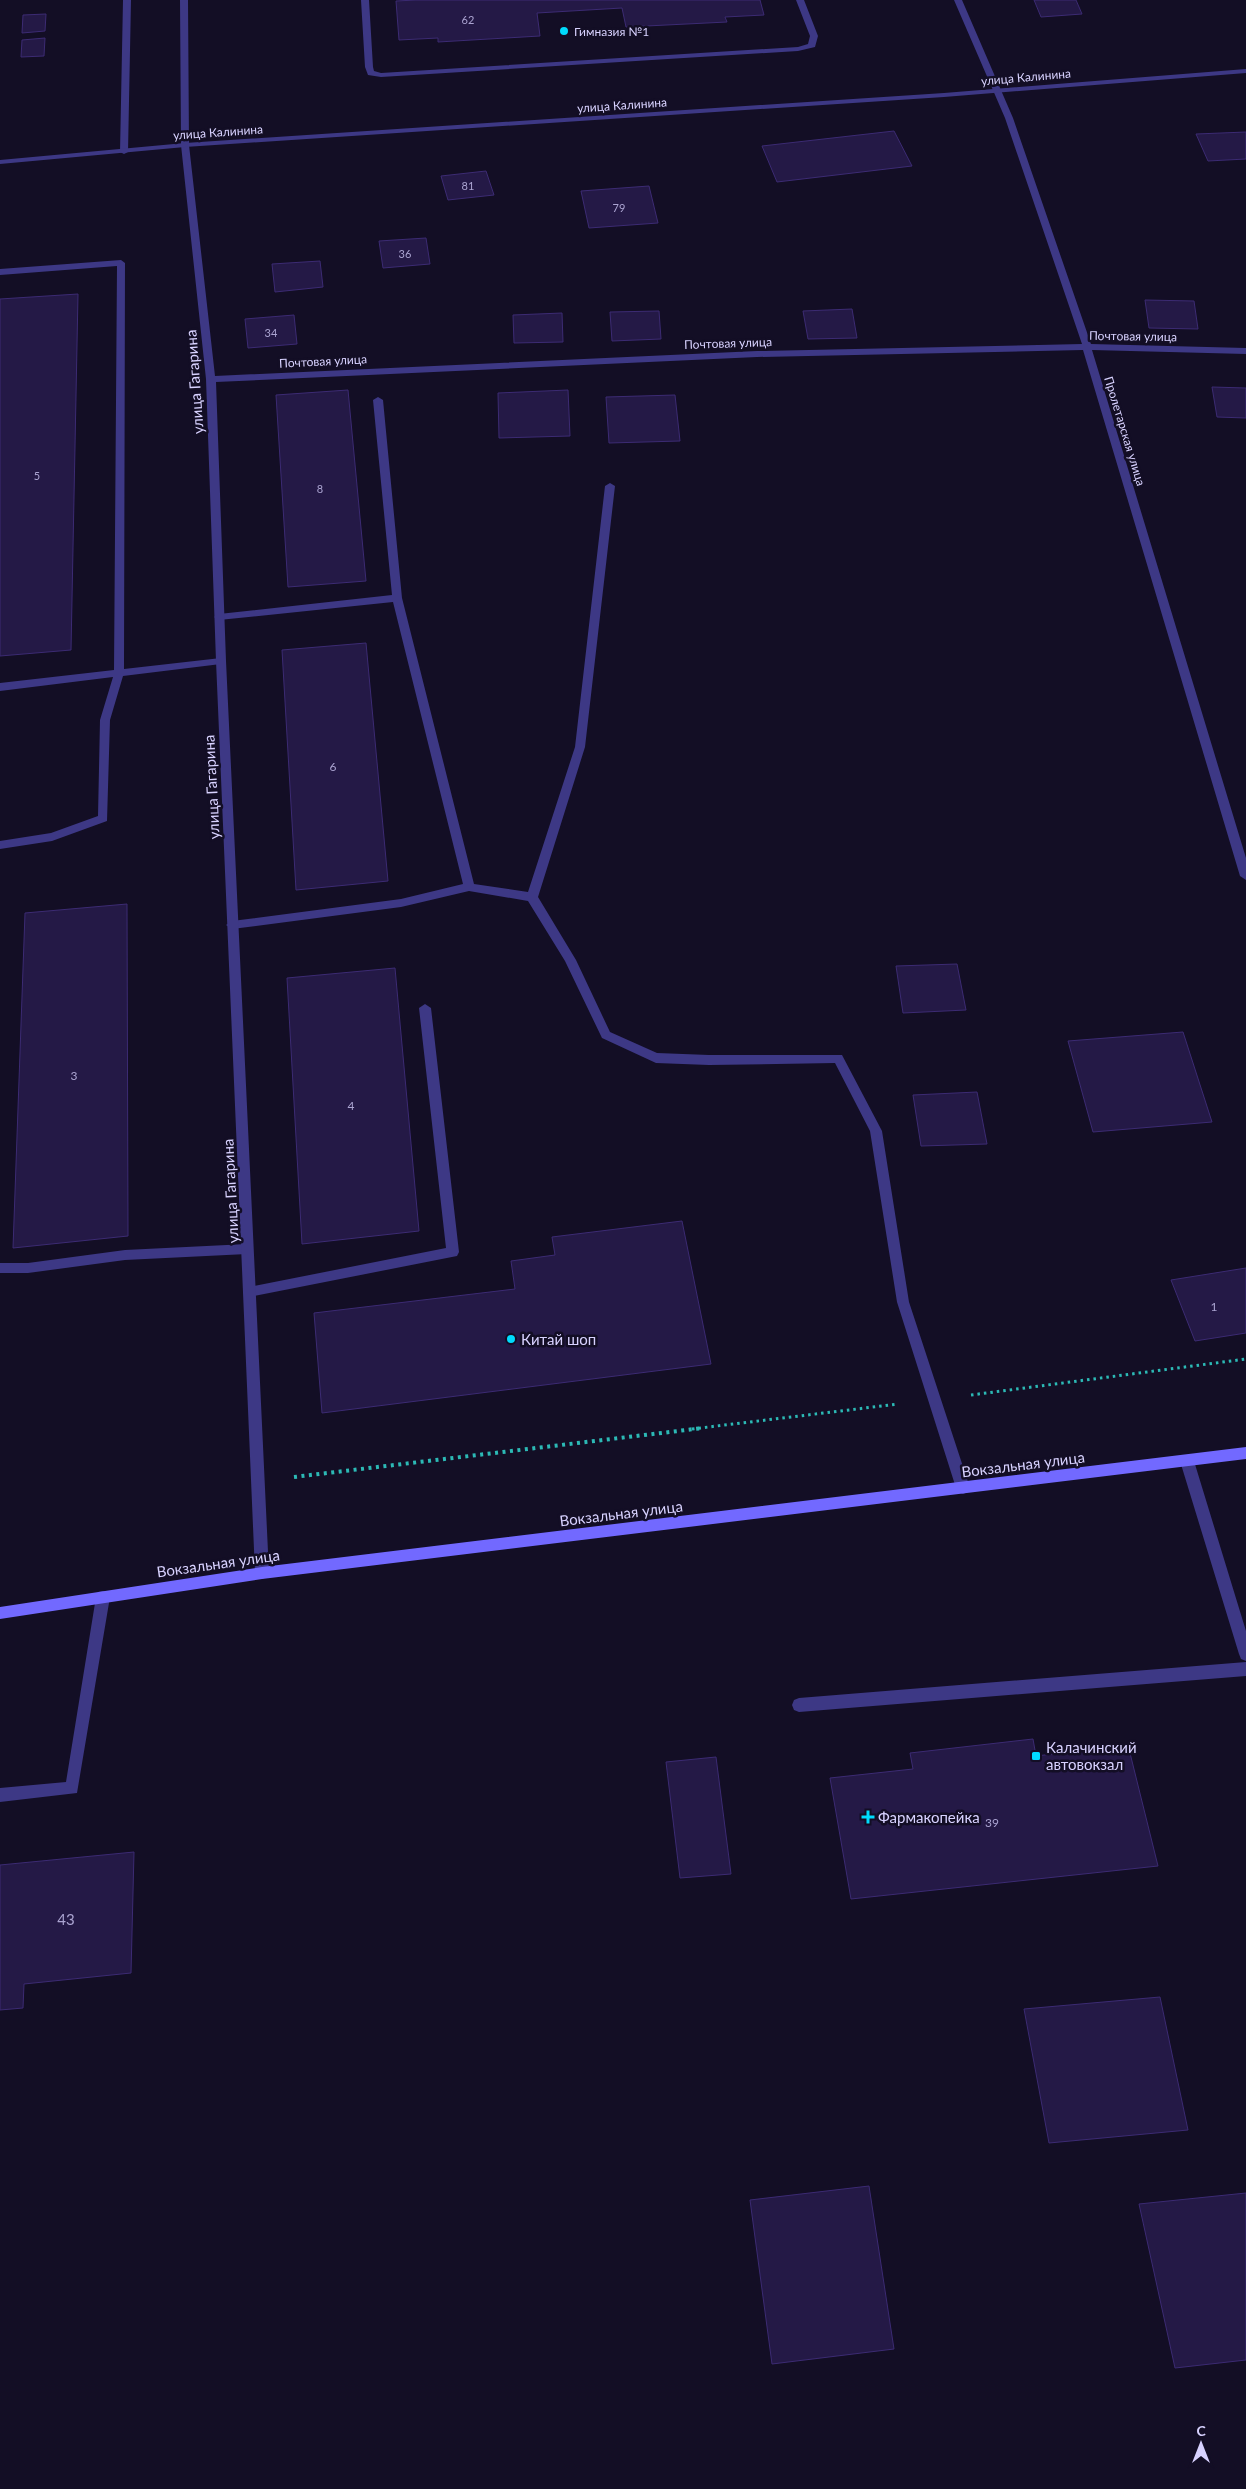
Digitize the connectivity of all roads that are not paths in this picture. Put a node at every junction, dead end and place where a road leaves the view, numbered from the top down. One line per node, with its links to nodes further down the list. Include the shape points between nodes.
1 (127, 0): 9 (street)
2 (184, 0): 8 (street, улица Гагарина)
3 (365, 0): 4 (street, via 369,67 371,73 381,76 798,50 812,45 814,36)
4 (800, 0)
5 (958, 0): 7 (street, Пролетарская улица)
6 (1246, 71): 7 (street, улица Калинина)
7 (998, 91): 8 (street, улица Калинина); 12 (street, Пролетарская улица)
8 (186, 145): 9 (street, улица Калинина); 14 (street, улица Гагарина)
9 (124, 152): 10 (street, улица Калинина)
10 (0, 162)
11 (0, 272): 20 (street, via 121,263)
12 (1087, 347): 13 (street, Почтовая улица); 14 (street, Почтовая улица, via 704,356); 23 (street, Пролетарская улица)
13 (1246, 351)
14 (211, 379): 18 (street, улица Гагарина)
15 (378, 400): 17 (street)
16 (610, 486): 25 (street, via 580,747)
17 (397, 598): 18 (street); 24 (street)
18 (219, 617): 19 (street, улица Гагарина)
19 (221, 661): 20 (street); 26 (street, улица Гагарина)
20 (119, 673): 21 (street); 22 (street, via 105,720 102,818 52,837)
21 (0, 687)
22 (0, 845)
23 (1246, 876)
24 (469, 887): 25 (street); 26 (street, via 401,904)
25 (532, 897): 33 (street, via 570,960 606,1035 656,1058 838,1058 876,1131 903,1302)
26 (232, 925): 28 (street, улица Гагарина)
27 (425, 1008): 30 (street, via 453,1252)
28 (247, 1249): 29 (street, via 125,1255 28,1268); 30 (street, улица Гагарина)
29 (0, 1268)
30 (249, 1292): 34 (street, улица Гагарина)
31 (1246, 1453): 32 (main road, Вокзальная улица)
32 (1187, 1460): 33 (main road, Вокзальная улица); 37 (street)
33 (963, 1488): 34 (main road, Вокзальная улица)
34 (262, 1573): 35 (main road, Вокзальная улица)
35 (103, 1597): 36 (main road, Вокзальная улица); 40 (street, via 72,1788)
36 (0, 1613)
37 (1246, 1654)
38 (1246, 1669): 39 (street)
39 (799, 1706)
40 (0, 1795)

